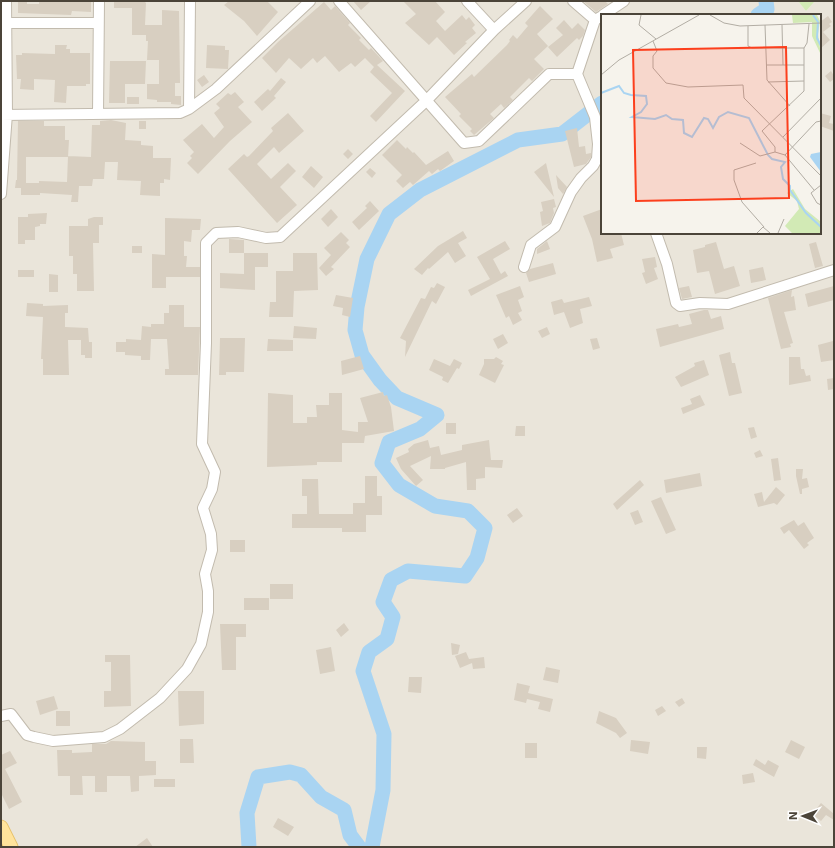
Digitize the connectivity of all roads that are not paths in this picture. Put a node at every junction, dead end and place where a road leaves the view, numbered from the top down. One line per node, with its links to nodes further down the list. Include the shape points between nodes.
1 (6, 1): 12 (street)
2 (99, 1): 13 (street)
3 (190, 1): 17 (street)
4 (310, 1): 17 (street, via 216,89)
5 (339, 1): 16 (street)
6 (467, 1): 14 (street)
7 (526, 1): 14 (street)
8 (572, 1): 11 (street)
9 (624, 1): 10 (street)
10 (604, 14)
11 (600, 17): 15 (street)
12 (4, 23): 13 (street); 18 (street)
13 (98, 23): 19 (street)
14 (494, 30): 16 (street)
15 (577, 74): 16 (street, via 549,74 479,141 470,143 464,143); 22 (street, via 595,117 597,159 571,192 555,227 531,245)
16 (426, 101): 24 (street, via 280,237 266,238 238,232 216,233 206,242 202,444 215,472 212,488 203,508 211,534 212,550 204,574 208,591 208,612 201,644 187,669 160,698 120,729 104,737 53,740 34,738 27,735 11,714)
17 (189, 109): 19 (street, via 167,114)
18 (4, 114): 19 (street); 20 (street)
19 (98, 114)
20 (1, 194)
21 (656, 234): 23 (street, via 667,264 676,303 680,306 700,303 728,304)
22 (524, 267)
23 (834, 270)
24 (1, 716)
25 (1, 828): 26 (main road)
26 (11, 847)

